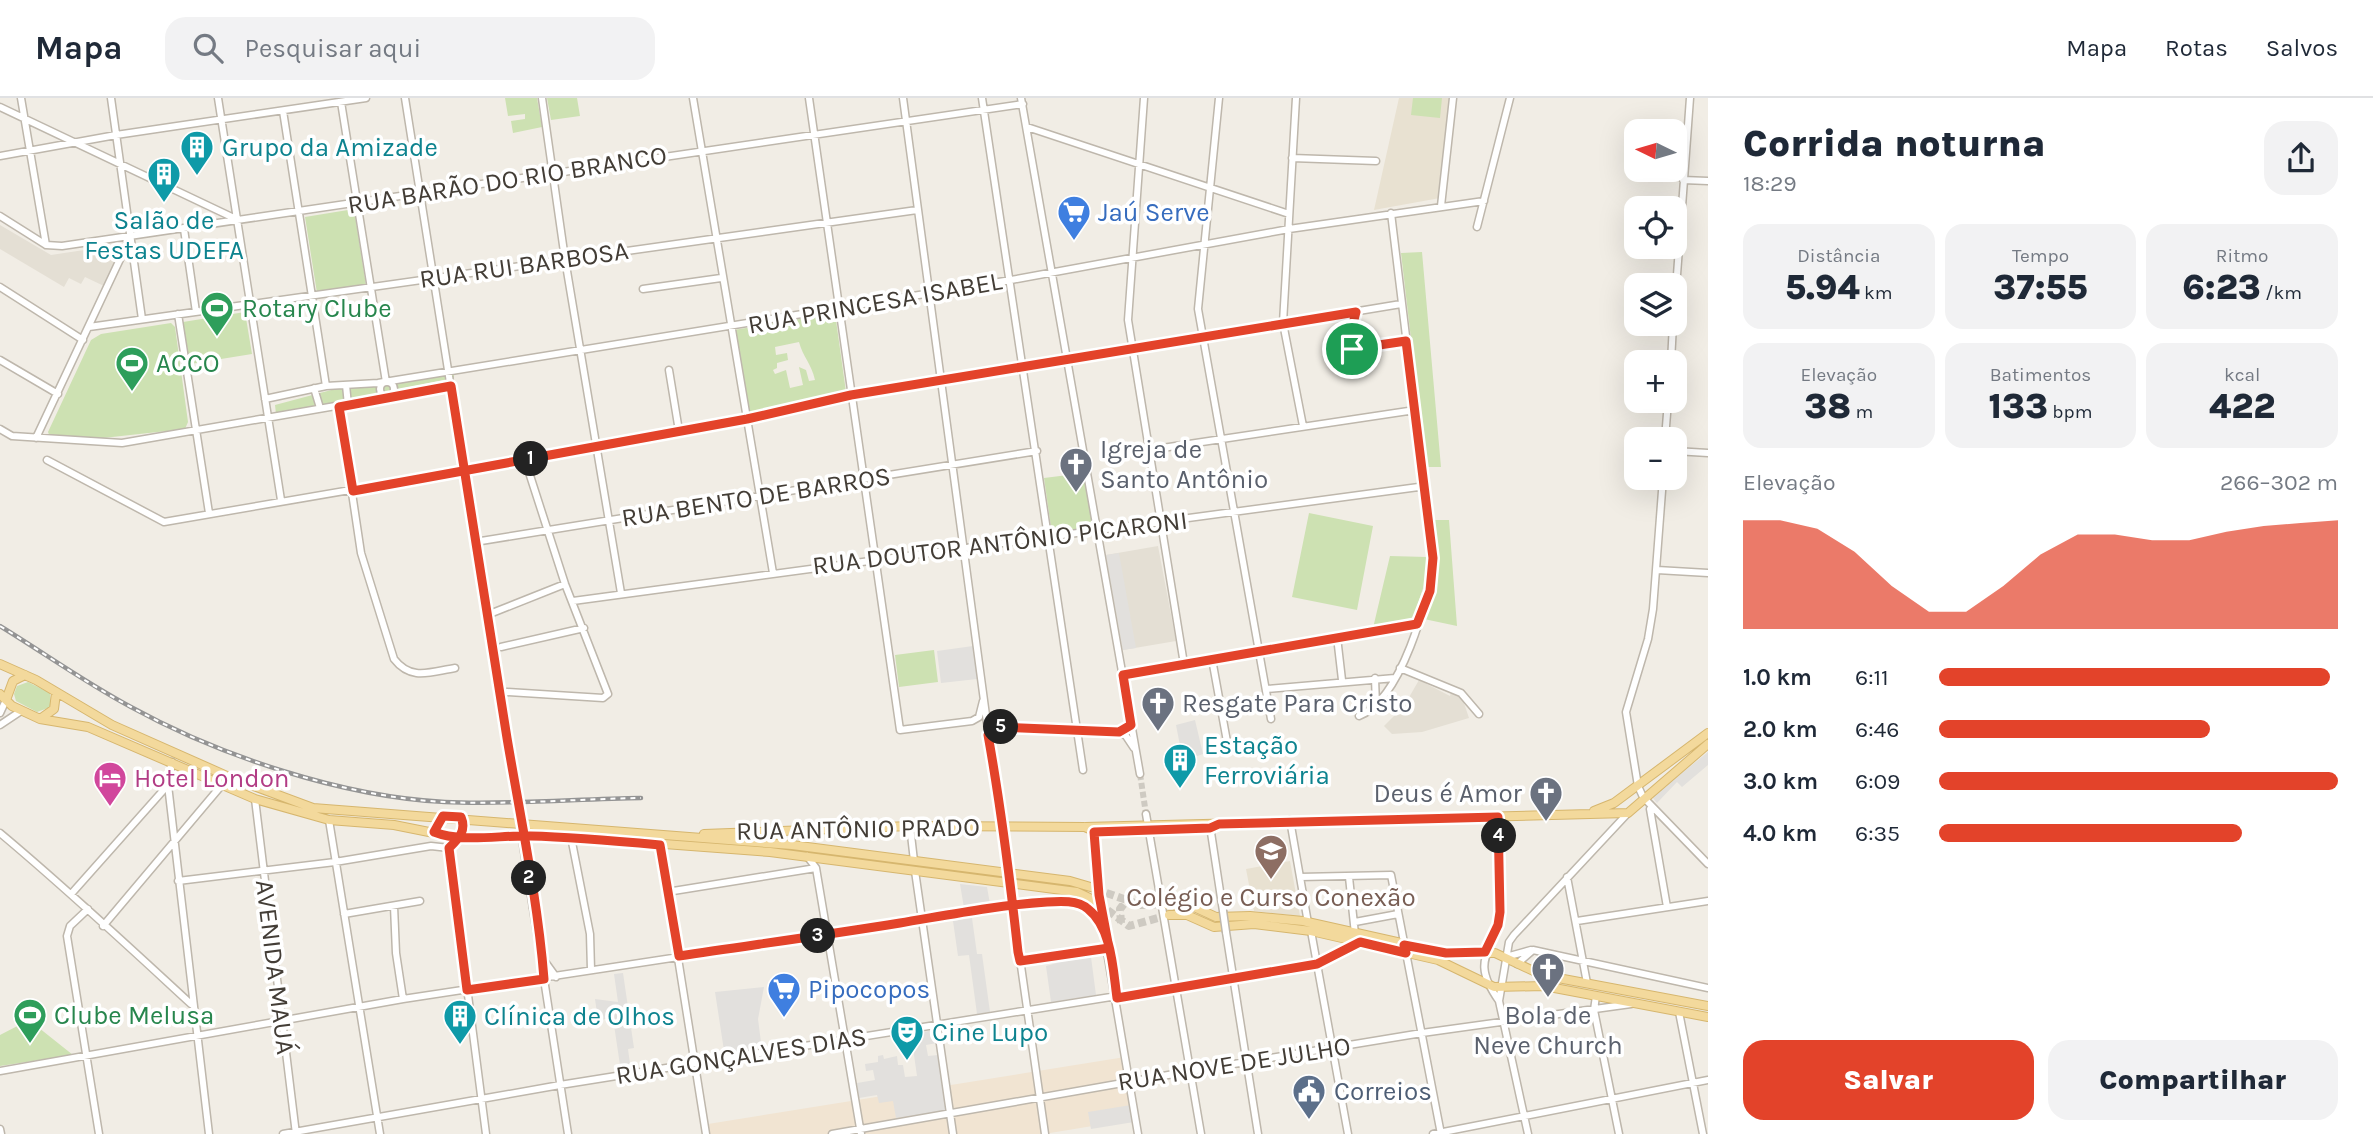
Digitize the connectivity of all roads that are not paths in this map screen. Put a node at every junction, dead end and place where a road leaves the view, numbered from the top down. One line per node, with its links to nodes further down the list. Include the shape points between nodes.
1 (21, 98): 23 (street)
2 (111, 98): 29 (street)
3 (218, 98): 24 (street)
4 (366, 98): 19 (street)
5 (405, 98): 43 (street)
6 (542, 98): 38 (street)
7 (693, 98): 31 (street)
8 (809, 98): 27 (street)
9 (903, 98): 25 (street)
10 (982, 98): 21 (street)
11 (1144, 98): 36 (street)
12 (1219, 98): 42 (street)
13 (1296, 98): 34 (street)
14 (1453, 98): 46 (street)
15 (1510, 98): 44 (street)
16 (1690, 98): 28 (street)
17 (1022, 100): 21 (street, RUA BARÃO DO RIO BRANCO); 26 (street)
18 (312, 102): 19 (street); 22 (street)
19 (341, 102): 45 (street)
20 (0, 107): 23 (street)
21 (984, 110): 25 (street, RUA BARÃO DO RIO BRANCO); 67 (street)
22 (283, 111): 24 (street); 48 (street)
23 (24, 120): 30 (street); 32 (street)
24 (222, 120): 29 (street); 52 (street)
25 (906, 120): 27 (street, RUA BARÃO DO RIO BRANCO); 47 (street)
26 (1027, 127): 36 (street); 63 (street)
27 (814, 133): 31 (street, RUA BARÃO DO RIO BRANCO); 53 (street)
28 (1687, 133)
29 (116, 135): 30 (street); 37 (street)
30 (79, 144): 32 (street); 37 (street)
31 (702, 150): 38 (street, RUA BARÃO DO RIO BRANCO); 58 (street)
32 (28, 151): 33 (street); 60 (street)
33 (0, 156)
34 (1292, 158): 35 (street); 50 (street)
35 (1376, 161)
36 (1139, 163): 42 (street); 61 (street)
37 (121, 164): 52 (street); 57 (street)
38 (553, 173): 43 (street, RUA BARÃO DO RIO BRANCO); 62 (street)
39 (1687, 180): 40 (street)
40 (1708, 181)
41 (1683, 182): 64 (street)
42 (1212, 188): 50 (street); 59 (street)
43 (419, 192): 45 (street, RUA BARÃO DO RIO BRANCO); 65 (street)
44 (1483, 201): 46 (street, RUA PRINCESA ISABEL); 54 (street)
45 (357, 202): 48 (street, RUA BARÃO DO RIO BRANCO); 69 (street)
46 (1441, 206): 49 (street, RUA PRINCESA ISABEL)
47 (917, 210): 53 (street, RUA RUI BARBOSA); 71 (street)
48 (298, 212): 52 (street, RUA BARÃO DO RIO BRANCO); 72 (street)
49 (1391, 213): 56 (street, RUA PRINCESA ISABEL); 74 (street)
50 (1289, 214): 56 (street)
51 (0, 216): 60 (street)
52 (237, 220): 55 (street, RUA BARÃO DO RIO BRANCO); 73 (street)
53 (825, 223): 58 (street, RUA RUI BARBOSA); 75 (street)
54 (1477, 227)
55 (184, 229): 57 (street, RUA BARÃO DO RIO BRANCO); 76 (street)
56 (1289, 229): 59 (street, RUA PRINCESA ISABEL); 80 (street)
57 (130, 238): 60 (street, RUA BARÃO DO RIO BRANCO); 79 (street); 81 (street)
58 (715, 238): 62 (street, RUA RUI BARBOSA); 66 (street)
59 (1206, 244): 61 (street, RUA PRINCESA ISABEL); 83 (street, via 1198,309)
60 (46, 245)
61 (1130, 256): 63 (street, RUA PRINCESA ISABEL); 86 (street)
62 (565, 259): 65 (street, RUA RUI BARBOSA); 87 (street)
63 (1054, 271): 67 (street, RUA PRINCESA ISABEL); 89 (street)
64 (1677, 273)
65 (433, 278): 69 (street, RUA RUI BARBOSA); 92 (street)
66 (721, 278): 70 (street); 82 (street)
67 (1011, 280): 71 (street, RUA PRINCESA ISABEL); 90 (street)
68 (0, 287): 84 (street)
69 (371, 288): 72 (street, RUA RUI BARBOSA); 94 (street)
70 (643, 289)
71 (928, 293): 75 (street, RUA PRINCESA ISABEL); 93 (street)
72 (312, 297): 73 (street, RUA RUI BARBOSA); 96 (street)
73 (251, 303): 76 (street, RUA RUI BARBOSA); 102 (street)
74 (1401, 304): 77 (street); 85 (street)
75 (838, 308): 82 (street, RUA PRINCESA ISABEL); 100 (street)
76 (196, 312): 78 (street, RUA RUI BARBOSA)
77 (1356, 312): 80 (street); 85 (street, via 1350,348)
78 (178, 314): 79 (street, RUA RUI BARBOSA); 112 (street)
79 (142, 319): 81 (street, RUA RUI BARBOSA)
80 (1283, 323): 83 (street); 109 (street)
81 (89, 327): 84 (street)
82 (730, 327): 87 (street, RUA PRINCESA ISABEL); 108 (street)
83 (1203, 336): 86 (street); 114 (street)
84 (83, 340): 99 (street)
85 (1406, 341): 106 (street)
86 (1132, 349): 89 (street); 116 (street)
87 (580, 351): 92 (street, RUA PRINCESA ISABEL); 115 (street)
88 (0, 360): 99 (street)
89 (1069, 360): 90 (street); 135 (street)
90 (1025, 368): 93 (street); 117 (street)
91 (669, 370): 111 (street)
92 (449, 372): 94 (street, RUA PRINCESA ISABEL); 97 (street)
93 (941, 380): 100 (street); 122 (street)
94 (386, 382): 95 (street, RUA PRINCESA ISABEL); 101 (street, via 395,390)
95 (346, 385): 96 (street, RUA PRINCESA ISABEL); 103 (street)
96 (327, 386): 98 (street, RUA PRINCESA ISABEL)
97 (451, 386): 101 (street); 123 (street)
98 (314, 388): 102 (street, RUA PRINCESA ISABEL); 105 (street)
99 (58, 394): 113 (street)
100 (851, 395): 108 (street); 124 (street)
101 (388, 397): 103 (street)
102 (265, 399): 107 (street)
103 (348, 405): 104 (street)
104 (339, 407): 105 (street); 127 (street)
105 (320, 408): 107 (street)
106 (1415, 410): 109 (street); 125 (street)
107 (268, 418): 112 (street); 129 (street)
108 (747, 419): 111 (street); 128 (street)
109 (1303, 426): 114 (street)
110 (0, 429): 113 (street, via 12,436)
111 (679, 431): 115 (street)
112 (195, 432): 113 (street, via 122,443); 131 (street)
113 (36, 438)
114 (1221, 440): 116 (street); 130 (street)
115 (597, 447): 121 (street); 132 (street)
116 (1149, 450): 133 (street)
117 (1037, 451): 122 (street, RUA BENTO DE BARROS); 136 (street)
118 (1687, 452): 119 (street)
119 (1708, 453)
120 (47, 460): 131 (street, via 164,523)
121 (525, 460): 123 (street); 134 (street)
122 (952, 465): 124 (street, RUA BENTO DE BARROS); 138 (street)
123 (464, 470): 127 (street); 137 (street)
124 (862, 479): 128 (street, RUA BENTO DE BARROS); 139 (street)
125 (1426, 486): 130 (street, RUA DOUTOR ANTÔNIO PICARONI); 147 (street, via 1433,558 1430,591)
126 (1662, 490): 140 (street)
127 (353, 491): 129 (street); 155 (street, via 361,553 394,659 403,671 414,675)
128 (760, 497): 132 (street, RUA BENTO DE BARROS); 141 (street)
129 (281, 500): 131 (street)
130 (1234, 512): 133 (street, RUA DOUTOR ANTÔNIO PICARONI); 151 (street)
131 (209, 513)
132 (609, 521): 134 (street, RUA BENTO DE BARROS); 144 (street)
133 (1161, 523): 135 (street, RUA DOUTOR ANTÔNIO PICARONI); 154 (street)
134 (548, 530): 137 (street, RUA BENTO DE BARROS); 143 (street)
135 (1098, 531): 136 (street, RUA DOUTOR ANTÔNIO PICARONI); 158 (street)
136 (1049, 538): 138 (street, RUA DOUTOR ANTÔNIO PICARONI); 179 (street)
137 (475, 542): 146 (street)
138 (963, 549): 139 (street, RUA DOUTOR ANTÔNIO PICARONI); 166 (street)
139 (874, 560): 141 (street, RUA DOUTOR ANTÔNIO PICARONI); 174 (street, via 900,730)
140 (1657, 570): 142 (street); 191 (street, via 1648,639 1626,712)
141 (773, 573): 144 (street, RUA DOUTOR ANTÔNIO PICARONI)
142 (1708, 573)
143 (565, 584): 145 (street); 146 (street)
144 (621, 593): 145 (street, RUA DOUTOR ANTÔNIO PICARONI)
145 (573, 601): 148 (street)
146 (486, 615): 252 (street, bridge)
147 (1417, 624): 149 (street); 156 (street)
148 (583, 628): 150 (street); 163 (street, via 608,694 603,698)
149 (1337, 637): 151 (street); 161 (street)
150 (501, 647)
151 (1259, 651): 152 (street); 162 (street)
152 (1212, 659): 154 (street); 184 (street)
153 (0, 664): 157 (main road)
154 (1184, 664): 158 (street)
155 (455, 668)
156 (1400, 668): 160 (street); 170 (street, via 1461,692)
157 (26, 675): 164 (main road); 165 (main road, via 13,681)
158 (1123, 675): 177 (street)
159 (1375, 678): 160 (street); 161 (street); 167 (street)
160 (1395, 678): 167 (street)
161 (1342, 680): 162 (street)
162 (1266, 689): 173 (street)
163 (507, 692)
164 (56, 694): 172 (main road, via 54,709); 197 (main road, via 112,726 296,803 362,813)
165 (3, 697): 168 (main road); 169 (street)
166 (983, 701): 174 (street, via 979,718); 175 (street)
167 (1376, 706): 171 (street)
168 (21, 711): 172 (main road); 176 (street)
169 (0, 713)
170 (1479, 714)
171 (1359, 716)
172 (40, 719): 186 (main road, via 88,726)
173 (1271, 719)
174 (972, 721): 182 (street)
175 (987, 722): 178 (street); 182 (street)
176 (0, 725)
177 (1131, 725): 180 (street); 185 (street)
178 (1000, 727): 179 (street); 182 (street)
179 (1077, 730): 180 (street); 187 (street)
180 (1119, 732): 185 (street)
181 (1708, 734): 191 (main road)
182 (988, 735): 254 (street, bridge)
183 (1708, 744): 192 (main road)
184 (1228, 747)
185 (1136, 751): 188 (street)
186 (172, 762): 189 (street); 190 (main road)
187 (1083, 770)
188 (1140, 774)
189 (167, 785): 211 (street); 227 (street)
190 (221, 786): 193 (main road); 211 (street)
191 (1638, 786): 192 (street); 195 (main road, via 1614,803)
192 (1643, 797): 194 (street); 196 (main road)
193 (255, 800): 200 (main road); 220 (street, AVENIDA MAUÁ)
194 (1649, 807): 217 (street); 233 (street)
195 (1588, 813): 196 (main road, RUA ANTÔNIO PRADO); 199 (main road, RUA ANTÔNIO PRADO)
196 (1628, 813): 223 (street)
197 (443, 816): 198 (main road); 206 (main road)
198 (461, 817): 208 (main road); 209 (main road)
199 (1498, 817): 201 (main road, RUA ANTÔNIO PRADO); 250 (street, via 1500,912)
200 (329, 820): 206 (main road); 216 (street)
201 (1290, 820): 203 (main road, RUA ANTÔNIO PRADO); 221 (street)
202 (1147, 823): 203 (main road, RUA ANTÔNIO PRADO); 205 (main road, RUA ANTÔNIO PRADO); 266 (street)
203 (1213, 824): 260 (street, bridge)
204 (909, 826): 205 (main road, RUA ANTÔNIO PRADO); 208 (main road, RUA ANTÔNIO PRADO); 218 (street)
205 (1090, 828): 244 (street)
206 (434, 832): 209 (main road); 213 (street)
207 (0, 833): 227 (street)
208 (673, 835): 218 (main road, via 792,845)
209 (461, 836): 210 (main road); 214 (street)
210 (571, 837): 212 (main road); 258 (street, via 590,934)
211 (174, 841): 224 (street); 241 (street)
212 (660, 845): 215 (main road); 226 (street)
213 (425, 847): 214 (street); 216 (street)
214 (449, 848): 268 (street)
215 (807, 856): 218 (main road); 219 (street)
216 (335, 862): 220 (street); 235 (street)
217 (1708, 864)
218 (915, 866): 225 (main road, via 1070,881); 229 (main road, via 1077,892); 238 (street)
219 (816, 868): 226 (street); 243 (street)
220 (263, 872): 224 (street); 281 (street, AVENIDA MAUÁ)
221 (1300, 877): 222 (street); 242 (street)
222 (1349, 877): 236 (street, via 1391,875); 240 (street)
223 (1567, 877): 239 (street); 253 (street, via 1514,935)
224 (178, 881): 274 (street)
225 (1094, 888)
226 (667, 892): 251 (street)
227 (72, 893): 234 (street)
228 (420, 901): 232 (street)
229 (1096, 901)
230 (1708, 901): 233 (street)
231 (1166, 904): 242 (main road, via 1192,906 1216,917 1276,917)
232 (394, 906): 235 (street); 271 (street)
233 (1667, 907): 239 (street)
234 (88, 909): 241 (street); 288 (street, via 70,926 67,936)
235 (344, 914): 276 (street)
236 (1398, 914): 240 (street); 248 (street)
237 (1169, 915): 242 (main road, via 1187,915 1214,927)
238 (922, 919): 243 (street); 244 (street, via 1065,902 1088,908); 282 (street)
239 (1577, 921): 255 (street)
240 (1355, 922): 245 (street)
241 (103, 926): 274 (street)
242 (1309, 927): 245 (main road); 246 (main road); 256 (street)
243 (828, 934): 251 (street); 286 (street)
244 (1104, 934): 247 (street)
245 (1355, 934): 248 (main road)
246 (1360, 942): 248 (main road); 256 (street, RUA GONÇALVES DIAS)
247 (1109, 948): 254 (street); 270 (street)
248 (1405, 949): 250 (main road); 263 (main road, via 1451,964); 284 (street)
249 (1533, 950): 253 (street); 255 (street); 257 (street)
250 (1485, 952): 253 (main road); 263 (street)
251 (679, 956): 258 (street); 290 (street)
252 (542, 957): 259 (street); 261 (street)
253 (1506, 957): 257 (main road); 264 (street)
254 (1020, 961): 277 (street)
255 (1584, 961): 262 (street); 267 (street)
256 (1317, 964): 260 (street, RUA GONÇALVES DIAS); 287 (street)
257 (1517, 964): 262 (main road, via 1542,975)
258 (591, 970): 259 (street)
259 (556, 977): 261 (street)
260 (1233, 978): 266 (street, RUA GONÇALVES DIAS); 289 (street)
261 (544, 979): 268 (street); 296 (street)
262 (1587, 983): 265 (main road)
263 (1487, 984): 264 (main road); 272 (street)
264 (1502, 987): 269 (main road, via 1544,986); 272 (street)
265 (1607, 987): 269 (main road); 275 (main road)
266 (1175, 988): 270 (street, RUA GONÇALVES DIAS); 291 (street)
267 (1708, 988)
268 (467, 990): 271 (street); 299 (street)
269 (1595, 996): 273 (main road); 278 (street)
270 (1117, 998): 277 (street, RUA GONÇALVES DIAS); 294 (street)
271 (403, 999): 276 (street)
272 (1499, 1001): 283 (street)
273 (1637, 1003): 278 (street, RUA NOVE DE JULHO); 279 (main road)
274 (191, 1004): 285 (street)
275 (1708, 1006)
276 (359, 1008): 281 (street); 302 (street)
277 (1027, 1008): 282 (street, RUA GONÇALVES DIAS); 297 (street)
278 (1594, 1010): 283 (street, RUA NOVE DE JULHO); 298 (street)
279 (1679, 1012): 280 (main road); 295 (street)
280 (1708, 1017)
281 (281, 1023): 285 (street); 304 (street, AVENIDA MAUÁ)
282 (937, 1024): 286 (street, RUA GONÇALVES DIAS); 300 (street)
283 (1504, 1024): 284 (street, RUA NOVE DE JULHO); 301 (street)
284 (1422, 1033): 287 (street, RUA NOVE DE JULHO); 319 (street)
285 (196, 1038): 288 (street); 306 (street)
286 (845, 1039): 290 (street, RUA GONÇALVES DIAS); 303 (street)
287 (1333, 1049): 289 (street, RUA NOVE DE JULHO); 318 (street)
288 (86, 1056): 292 (street); 305 (street)
289 (1248, 1061): 291 (street, RUA NOVE DE JULHO); 317 (street)
290 (696, 1063): 296 (street, RUA GONÇALVES DIAS); 311 (street)
291 (1191, 1070): 294 (street, RUA NOVE DE JULHO); 316 (street)
292 (0, 1072)
293 (1708, 1080): 295 (street)
294 (1132, 1081): 297 (street, RUA NOVE DE JULHO); 315 (street)
295 (1693, 1083): 298 (street); 322 (street)
296 (560, 1085): 299 (street, RUA GONÇALVES DIAS); 310 (street)
297 (1040, 1097): 300 (street, RUA NOVE DE JULHO); 314 (street)
298 (1612, 1099): 301 (street); 321 (street)
299 (482, 1101): 302 (street, RUA GONÇALVES DIAS); 309 (street)
300 (951, 1115): 303 (street, RUA NOVE DE JULHO); 313 (street)
301 (1524, 1117): 319 (street); 320 (street)
302 (377, 1118): 304 (street, RUA GONÇALVES DIAS); 308 (street)
303 (860, 1132): 312 (street, RUA NOVE DE JULHO)
304 (296, 1133): 307 (street, RUA GONÇALVES DIAS)
305 (99, 1134)
306 (209, 1134)
307 (283, 1134)
308 (380, 1134)
309 (486, 1134)
310 (568, 1134)
311 (706, 1134)
312 (832, 1134)
313 (953, 1134)
314 (1045, 1134)
315 (1138, 1134)
316 (1201, 1134)
317 (1258, 1134)
318 (1348, 1134)
319 (1438, 1134)
320 (1528, 1134)
321 (1619, 1134)
322 (1703, 1134)

